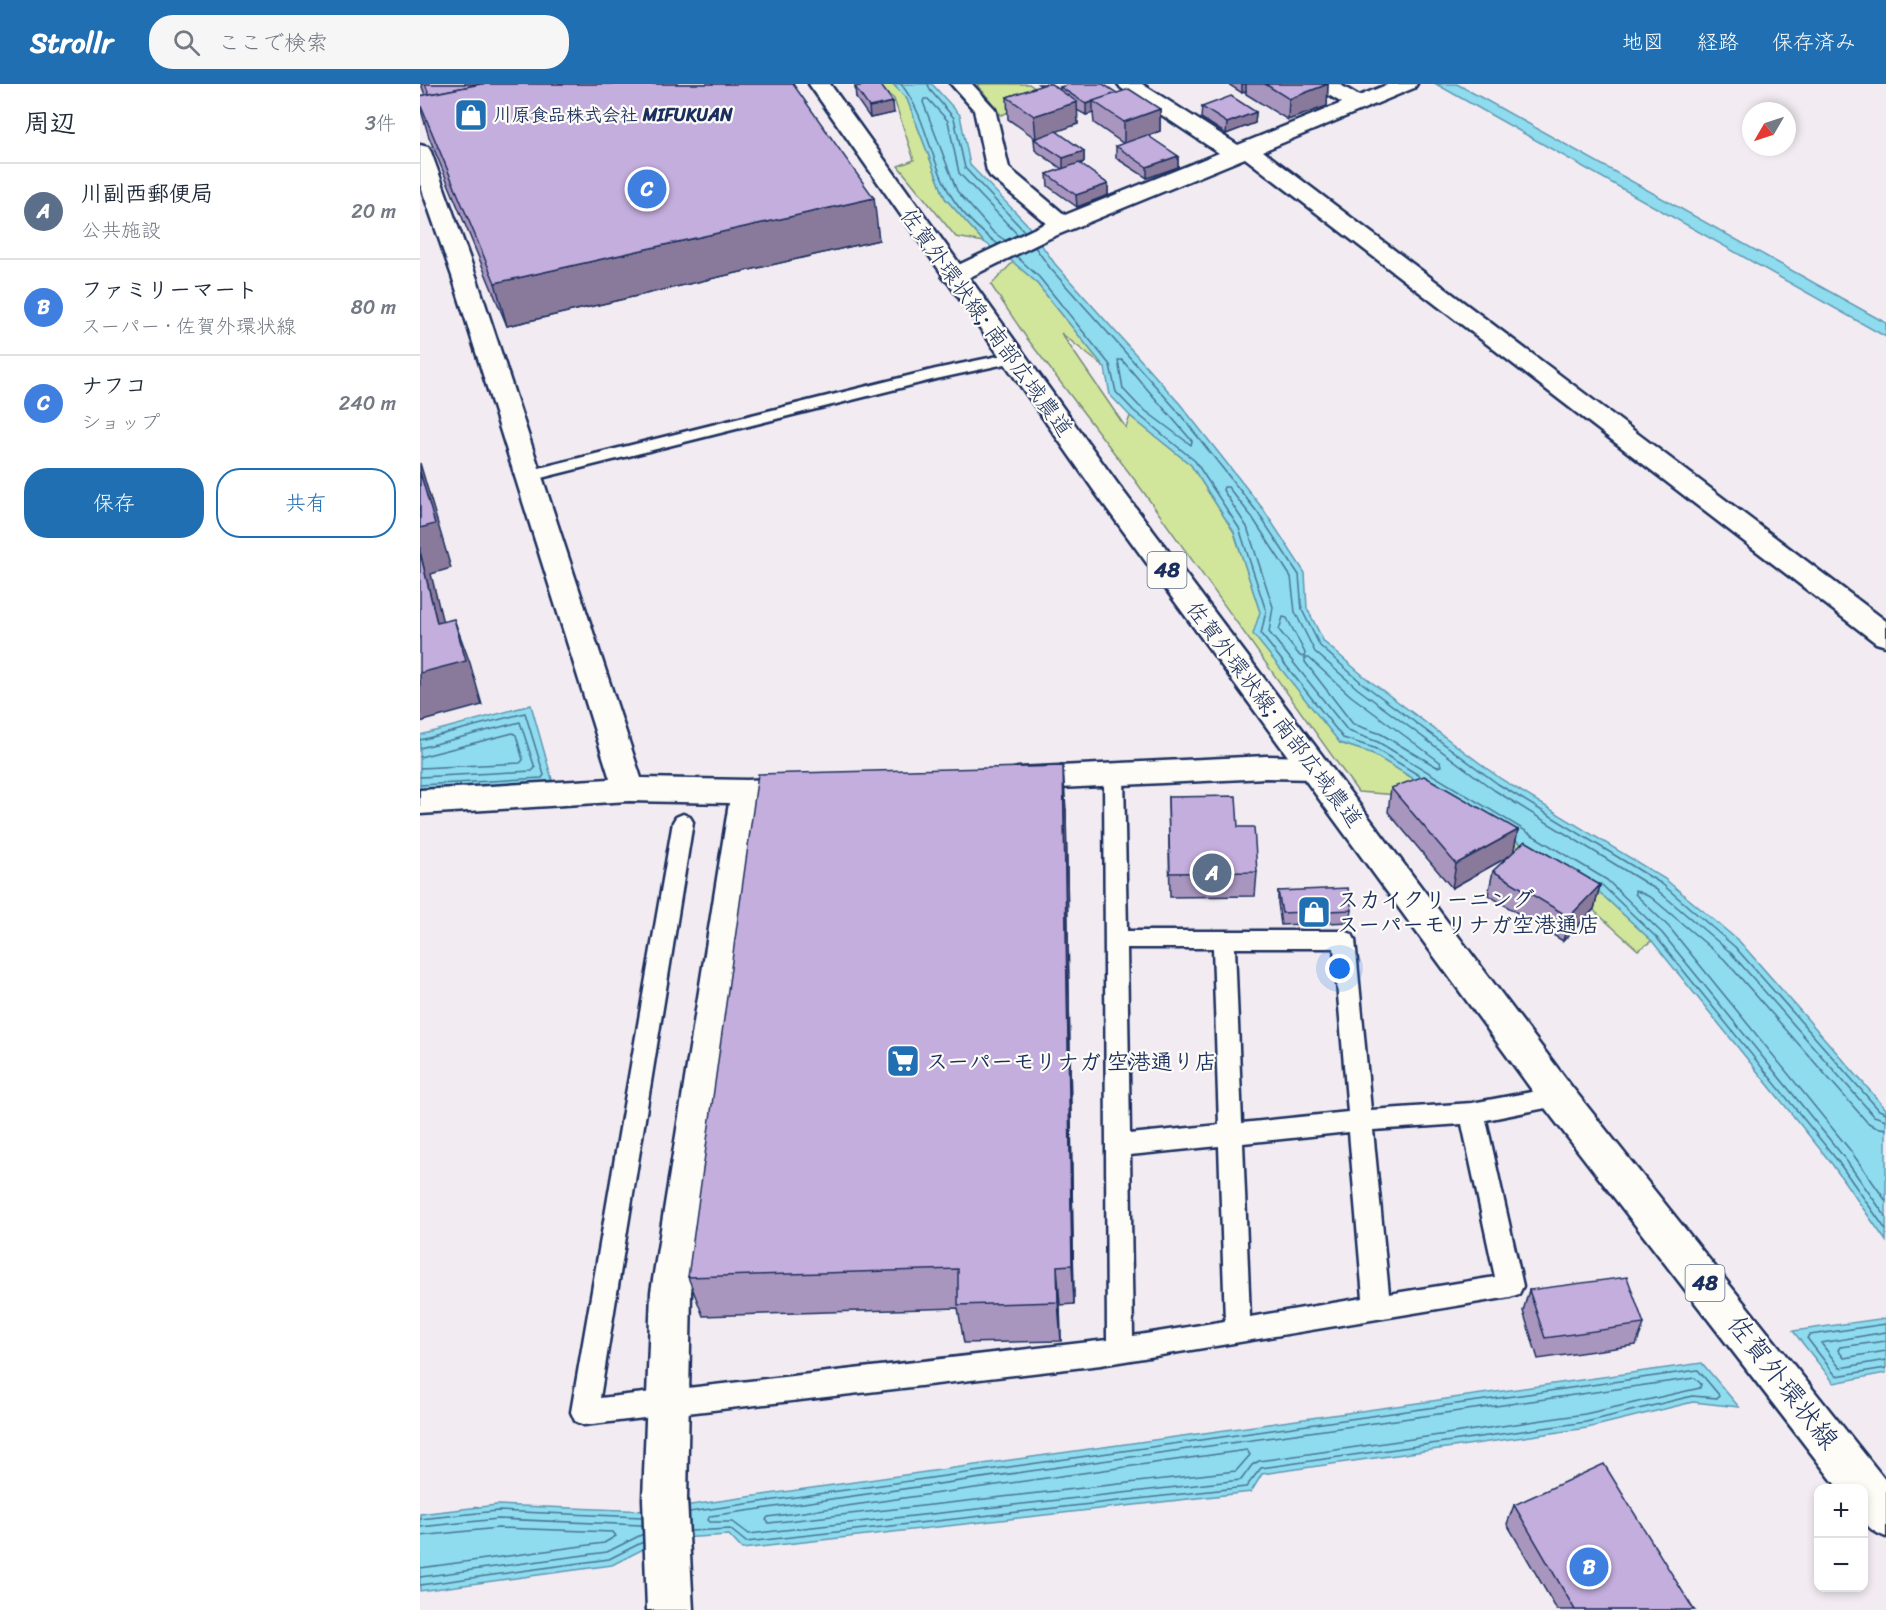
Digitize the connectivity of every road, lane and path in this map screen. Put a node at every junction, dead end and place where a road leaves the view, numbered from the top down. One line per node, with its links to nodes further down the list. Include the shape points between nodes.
1 (819, 84): 10 (street, 佐賀外環状線; 南部広域農道 / 48)
2 (961, 84): 9 (street, via 984,109 998,171)
3 (1128, 84): 8 (street)
4 (1324, 84): 6 (street)
5 (1407, 84): 6 (street)
6 (1358, 104): 8 (street)
7 (420, 152): 12 (street)
8 (1242, 152): 9 (street); 13 (street)
9 (1053, 229): 10 (street)
10 (954, 276): 11 (street, 佐賀外環状線; 南部広域農道 / 48)
11 (1013, 358): 12 (lane); 14 (street, 佐賀外環状線; 南部広域農道 / 48)
12 (529, 476): 18 (street)
13 (1886, 636)
14 (1315, 768): 15 (street); 24 (street, 佐賀外環状線; 南部広域農道 / 48)
15 (1114, 775): 16 (street); 22 (lane)
16 (984, 781)
17 (830, 788): 19 (street)
18 (629, 789): 19 (street); 20 (street)
19 (747, 792): 33 (street, via 671,1292)
20 (420, 802)
21 (683, 822): 33 (lane, via 584,1412)
22 (1115, 939): 23 (lane); 29 (lane)
23 (1224, 940): 27 (lane, via 1344,940); 28 (lane)
24 (1524, 1050): 25 (street, 佐賀外環状線 / 48)
25 (1558, 1097): 26 (lane); 34 (street, 佐賀外環状線 / 48)
26 (1472, 1113): 27 (lane); 30 (lane, via 1510,1286)
27 (1361, 1121): 28 (lane); 30 (lane)
28 (1231, 1135): 29 (lane); 31 (lane)
29 (1117, 1146): 32 (lane)
30 (1377, 1308): 31 (lane)
31 (1238, 1331): 32 (lane)
32 (1120, 1349): 33 (lane)
33 (667, 1404): 35 (street, via 665,1547)
34 (1886, 1516)
35 (670, 1610)

